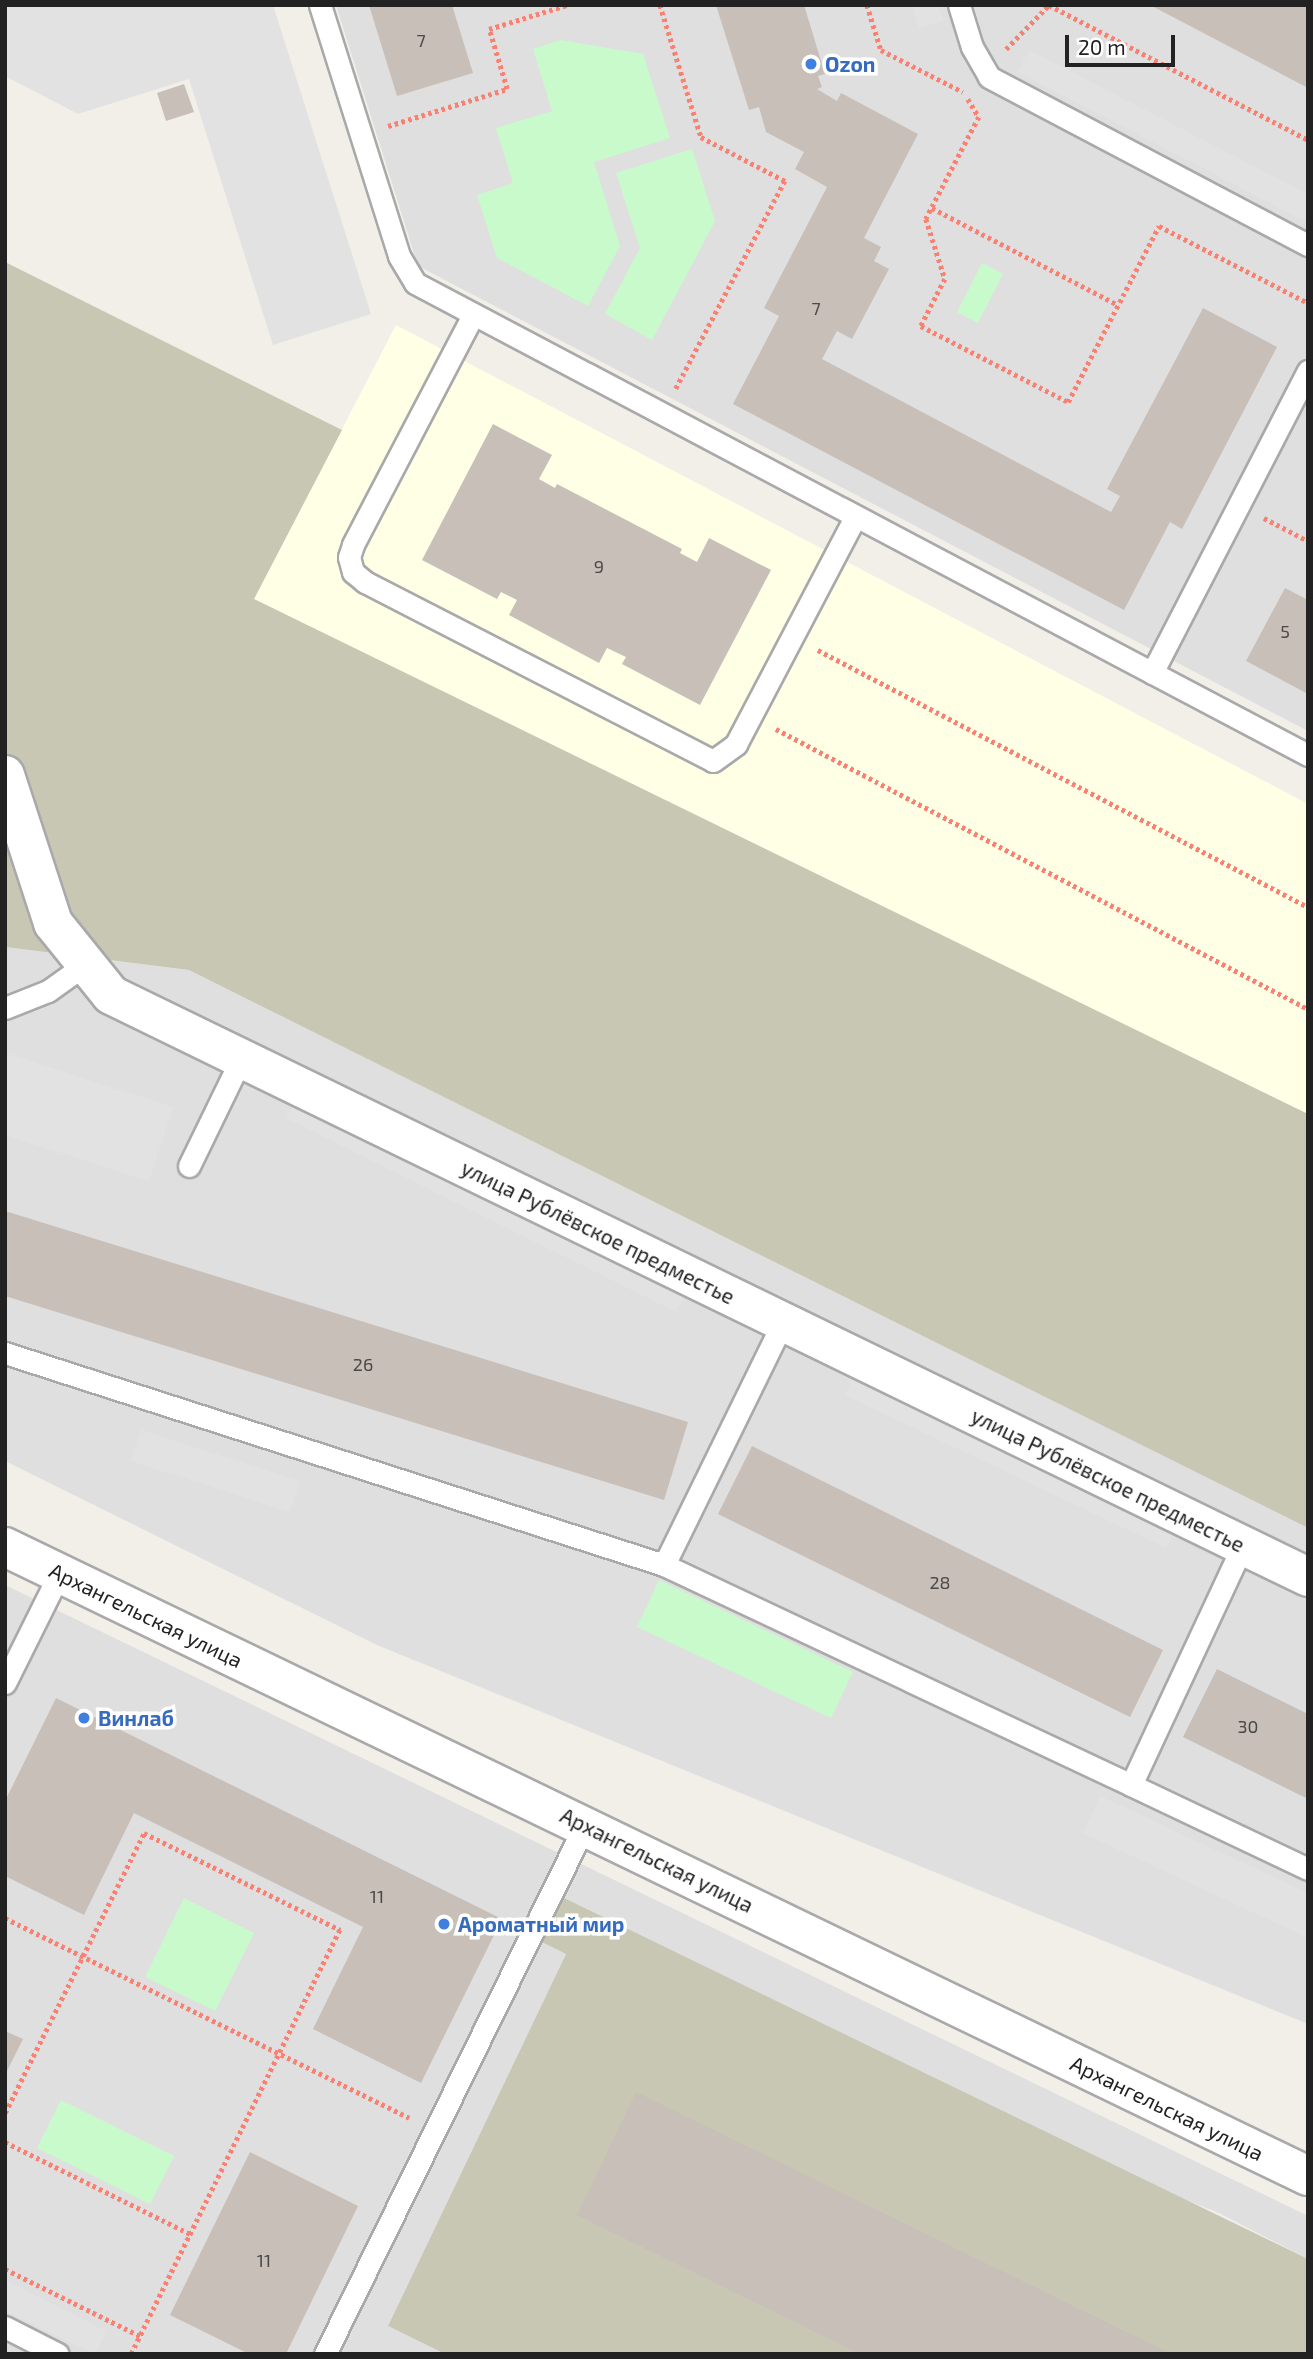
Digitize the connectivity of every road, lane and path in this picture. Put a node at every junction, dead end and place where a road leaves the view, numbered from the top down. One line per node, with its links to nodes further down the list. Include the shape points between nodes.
1 (320, 5): 7 (lane)
2 (567, 5): 7 (path, via 488,29 507,89)
3 (660, 5): 15 (path, via 701,136 785,181)
4 (867, 5): 9 (path, via 881,50 964,93 979,117)
5 (959, 5): 10 (lane, via 976,56 989,78)
6 (1049, 5): 8 (path)
7 (361, 134): 13 (lane, via 406,273 415,283)
8 (1308, 140)
9 (932, 208): 12 (path); 12 (path, via 926,219 945,279 921,326 1068,402)
10 (1308, 245)
11 (1308, 303): 12 (path, via 1159,226)
12 (1118, 305)
13 (473, 315): 15 (lane); 21 (lane, via 353,545 349,557 353,572 700,758 713,761 726,756)
14 (1308, 371): 16 (lane)
15 (662, 415): 17 (lane)
16 (1239, 505): 18 (path); 20 (lane)
17 (855, 517): 19 (lane); 20 (lane)
18 (1308, 541)
19 (793, 636): 21 (lane); 24 (path)
20 (1152, 673): 22 (lane)
21 (751, 716): 27 (path)
22 (1308, 755)
23 (5, 775): 25 (street, улица Рублёвское предместье, via 53,923)
24 (1308, 907)
25 (83, 966): 26 (lane, via 48,991); 28 (street, улица Рублёвское предместье, via 111,995)
26 (5, 1008)
27 (1308, 1009)
28 (241, 1059): 29 (lane); 30 (street, улица Рублёвское предместье)
29 (189, 1166)
30 (783, 1322): 32 (street, улица Рублёвское предместье); 34 (lane)
31 (5, 1353): 34 (lane)
32 (1243, 1545): 36 (street, улица Рублёвское предместье); 38 (lane)
33 (5, 1547): 35 (street, Архангельская улица)
34 (664, 1565): 38 (lane)
35 (59, 1574): 37 (lane); 39 (street, Архангельская улица)
36 (1308, 1577)
37 (5, 1683)
38 (1131, 1785): 40 (lane)
39 (586, 1825): 47 (street, Архангельская улица); 54 (lane)
40 (1308, 1869)
41 (5, 1918): 42 (path)
42 (82, 1956): 43 (path); 43 (path, via 144,1833 340,1930); 44 (path)
43 (279, 2054): 45 (path); 48 (path)
44 (5, 2113)
45 (400, 2113)
46 (5, 2142): 48 (path)
47 (1308, 2176)
48 (190, 2234): 51 (path)
49 (5, 2269): 51 (path)
50 (5, 2327): 52 (lane)
51 (140, 2336): 53 (path)
52 (58, 2354)
53 (131, 2354)
54 (324, 2354)

